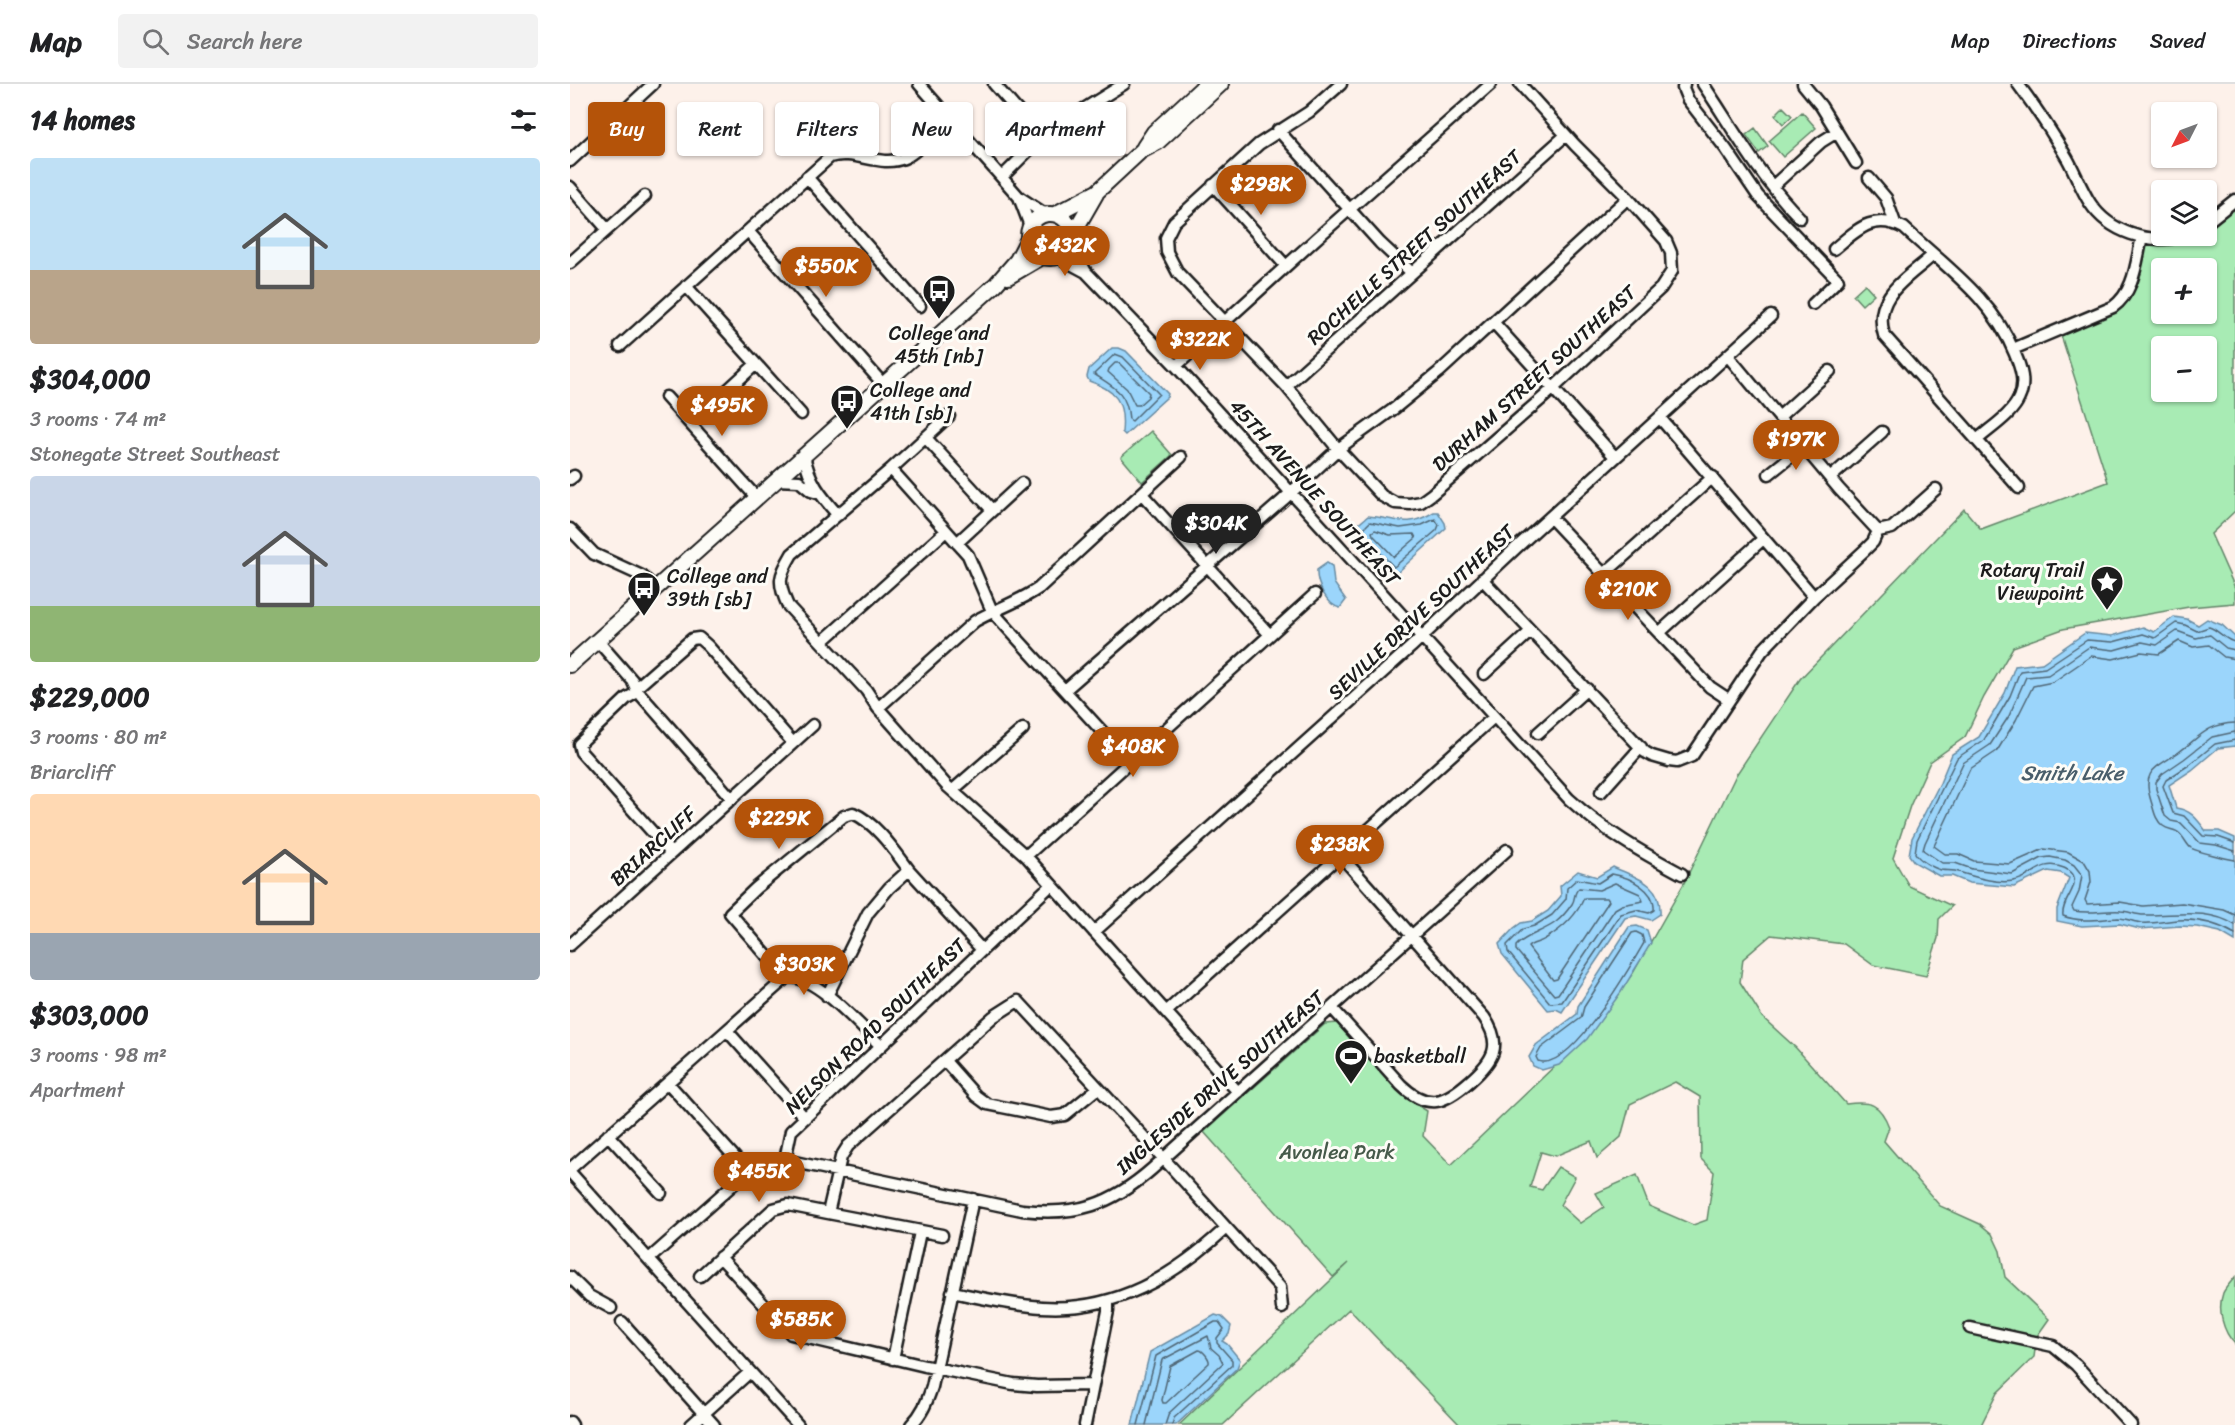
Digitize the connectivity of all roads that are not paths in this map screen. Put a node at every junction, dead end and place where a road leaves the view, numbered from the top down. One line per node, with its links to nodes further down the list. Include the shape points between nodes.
1 (654, 84): 24 (street)
2 (919, 84): 14 (street)
3 (993, 84): 15 (street)
4 (1124, 84): 16 (street)
5 (1206, 84): 21 (main road, via 1154,132)
6 (1221, 84): 21 (main road, via 1158,142)
7 (1341, 84): 17 (street)
8 (1491, 84): 39 (street)
9 (1520, 84): 19 (street)
10 (1684, 84): 38 (street, via 1688,100)
11 (1703, 84): 30 (street)
12 (1803, 84): 18 (street)
13 (2018, 84): 47 (street, via 2047,124 2098,213 2127,233)
14 (935, 102)
15 (1009, 102)
16 (1095, 102)
17 (1278, 130): 29 (street); 39 (street)
18 (1837, 132): 25 (street); 30 (street)
19 (1566, 135): 36 (street); 57 (street, ROCHELLE STREET SOUTHEAST)
20 (973, 145): 27 (street)
21 (1141, 151): 32 (main road)
22 (905, 156): 26 (street, via 884,161 838,154)
23 (1023, 156): 27 (street)
24 (570, 161)
25 (1856, 162)
26 (807, 177): 45 (street); 61 (street)
27 (1002, 177): 34 (street)
28 (1869, 178): 43 (street, via 1886,198)
29 (1213, 185): 55 (street); 63 (street, via 1171,226 1166,246 1173,266)
30 (1773, 186): 35 (street)
31 (570, 187): 44 (street)
32 (1097, 192): 40 (main road); 49 (main road)
33 (645, 196): 44 (street)
34 (1019, 196): 40 (street); 46 (street)
35 (1781, 197): 38 (street); 42 (street)
36 (1628, 198): 64 (street); 73 (street, DURHAM STREET SOUTHEAST, via 1662,236 1671,253 1672,271 1661,288)
37 (2235, 200): 41 (street)
38 (1768, 207): 60 (street, via 1838,280)
39 (1350, 210): 55 (street); 57 (street)
40 (1050, 214): 46 (main road, via 1037,218); 49 (main road, via 1066,220)
41 (2217, 214)
42 (1800, 218)
43 (1895, 223): 50 (street, via 1865,225); 51 (street)
44 (607, 230): 54 (street)
45 (748, 231): 59 (street); 71 (street)
46 (1029, 232): 52 (main road, via 1032,250); 58 (main road, via 1017,260)
47 (2142, 237): 48 (street); 66 (street, via 2124,299)
48 (2151, 237)
49 (1072, 239): 53 (main road); 56 (street, 45TH AVENUE SOUTHEAST)
50 (1834, 249)
51 (1934, 255): 66 (street, via 1981,297); 82 (street, via 1886,300 1881,313 1882,327 1887,340)
52 (1042, 256): 53 (main road); 58 (main road)
53 (1058, 257): 56 (street, 45TH AVENUE SOUTHEAST)
54 (570, 263)
55 (1286, 266): 63 (street)
56 (1086, 272): 69 (street, 45TH AVENUE SOUTHEAST)
57 (1411, 272): 72 (street, ROCHELLE STREET SOUTHEAST)
58 (996, 284): 71 (main road)
59 (686, 286): 65 (street); 68 (street)
60 (1813, 304)
61 (920, 306)
62 (1771, 316): 67 (street, SEVILLE DRIVE SOUTHEAST)
63 (1224, 322): 69 (street); 72 (street)
64 (1494, 322): 73 (street); 84 (street, via 1395,408)
65 (620, 346)
66 (2013, 349): 82 (street, via 2023,381 2020,396 2013,408)
67 (1728, 356): 78 (street); 79 (street, SEVILLE DRIVE SOUTHEAST)
68 (756, 364): 75 (street); 76 (street)
69 (1176, 366): 97 (street, 45TH AVENUE SOUTHEAST)
70 (1830, 371): 78 (street)
71 (883, 384): 85 (main road)
72 (1286, 386): 84 (street)
73 (1553, 388): 84 (street, DURHAM STREET SOUTHEAST, via 1425,499 1410,504 1395,503 1382,496); 86 (street)
74 (666, 396): 99 (street)
75 (721, 396)
76 (801, 414)
77 (949, 416): 81 (street)
78 (1780, 416): 83 (street)
79 (1660, 418): 86 (street, SEVILLE DRIVE SOUTHEAST); 90 (street)
80 (1882, 432): 91 (street)
81 (926, 438): 88 (street); 100 (street)
82 (1977, 440): 94 (street)
83 (1804, 446): 89 (street); 91 (street)
84 (1338, 449): 97 (street)
85 (804, 455): 92 (main road); 96 (street, via 807,473)
86 (1615, 457): 102 (street, SEVILLE DRIVE SOUTHEAST)
87 (1182, 458): 98 (street)
88 (891, 469): 101 (street); 104 (street)
89 (1769, 474)
90 (1713, 477): 106 (street); 109 (street)
91 (1830, 478): 105 (street)
92 (776, 480): 96 (street, via 799,481); 99 (main road)
93 (1022, 483): 100 (street)
94 (2019, 488)
95 (1936, 489): 105 (street, via 1892,528)
96 (818, 492): 101 (street)
97 (1291, 492): 108 (street); 118 (street, 45TH AVENUE SOUTHEAST)
98 (1142, 494): 108 (street); 114 (street, via 1039,588 1022,600)
99 (756, 497): 111 (main road)
100 (992, 510): 107 (street)
101 (838, 515): 120 (street, via 792,554 782,571 781,590 788,606)
102 (1550, 518): 109 (street); 110 (street, SEVILLE DRIVE SOUTHEAST)
103 (570, 529): 111 (street, via 594,554 639,574)
104 (946, 531): 107 (street); 120 (street)
105 (1878, 531): 113 (street, via 1873,542)
106 (1764, 539): 113 (street); 116 (street)
107 (957, 543): 114 (street, via 968,555)
108 (1207, 566): 117 (street); 124 (street)
109 (1603, 575): 116 (street)
110 (1482, 579): 115 (street); 118 (street, SEVILLE DRIVE SOUTHEAST)
111 (655, 588): 119 (main road)
112 (1315, 594): 117 (street)
113 (1815, 597): 126 (street, via 1762,651)
114 (992, 611): 124 (street); 127 (street, via 975,621)
115 (1532, 631): 122 (street); 123 (street)
116 (1659, 633): 126 (street, via 1710,687)
117 (1270, 635): 134 (street)
118 (1422, 637): 128 (street, 45TH AVENUE SOUTHEAST); 145 (street, SEVILLE DRIVE SOUTHEAST)
119 (597, 640): 121 (main road); 125 (street)
120 (822, 642): 127 (street)
121 (570, 665)
122 (1484, 674)
123 (1587, 689): 131 (street); 133 (street)
124 (1065, 690): 134 (street)
125 (637, 691): 132 (street, via 692,639 699,638); 137 (street); 139 (street, via 579,744 581,752)
126 (1728, 699): 133 (street, via 1696,752 1687,758 1677,762 1652,756)
127 (878, 708): 135 (street)
128 (1494, 717): 141 (street); 143 (street, 45TH AVENUE SOUTHEAST, via 1594,822)
129 (813, 725): 132 (street, BRIARCLIFF)
130 (1023, 729): 135 (street)
131 (1538, 733)
132 (793, 743): 137 (street, BRIARCLIFF)
133 (1641, 747): 136 (street)
134 (1130, 762): 140 (street)
135 (950, 788): 140 (street)
136 (1601, 792)
137 (732, 799): 139 (street, BRIARCLIFF)
138 (1507, 850): 146 (street, INGLESIDE DRIVE SOUTHEAST)
139 (671, 853): 147 (street, BRIARCLIFF)
140 (1026, 856): 144 (street)
141 (1341, 856): 146 (street); 152 (street)
142 (909, 870): 148 (street); 149 (street, via 875,830 853,813 844,816 756,888 730,913); 150 (street, via 868,913)
143 (1682, 874)
144 (1052, 885): 145 (street); 148 (street, NELSON ROAD SOUTHEAST)
145 (1094, 932): 152 (street)
146 (1412, 936): 151 (street, INGLESIDE DRIVE SOUTHEAST); 151 (street, via 1491,1027 1494,1051 1482,1071 1444,1100 1418,1098 1401,1085)
147 (570, 945)
148 (982, 950): 154 (street, NELSON ROAD SOUTHEAST)
149 (786, 978): 150 (street, via 814,985); 153 (street)
150 (827, 996): 154 (street)
151 (1332, 1008): 158 (street, INGLESIDE DRIVE SOUTHEAST)
152 (1166, 1012): 158 (street)
153 (725, 1032): 156 (street); 159 (street)
154 (881, 1046): 159 (street, NELSON ROAD SOUTHEAST)
155 (945, 1061): 157 (street, via 987,1104 1051,1117 1065,1115); 157 (street, via 993,1017 1018,1001); 164 (street, via 848,1146)
156 (668, 1083): 160 (street); 165 (street)
157 (1098, 1088): 161 (street)
158 (1238, 1092): 161 (street, INGLESIDE DRIVE SOUTHEAST)
159 (805, 1118): 162 (street, NELSON ROAD SOUTHEAST, via 791,1131)
160 (608, 1135): 163 (street); 166 (street)
161 (1163, 1158): 167 (street, INGLESIDE DRIVE SOUTHEAST, via 1123,1192 1077,1210 1031,1211); 169 (street)
162 (785, 1160): 164 (street, INGLESIDE DRIVE SOUTHEAST); 165 (street, via 762,1164)
163 (570, 1170): 173 (street)
164 (839, 1171): 167 (street, INGLESIDE DRIVE SOUTHEAST); 168 (street)
165 (748, 1172): 173 (street)
166 (661, 1192)
167 (973, 1199): 176 (street)
168 (828, 1214): 170 (street); 172 (street, via 788,1205 773,1209)
169 (1226, 1228): 177 (street, via 1169,1275); 179 (street, via 1280,1287)
170 (920, 1232): 171 (street); 182 (street)
171 (942, 1235)
172 (720, 1257): 175 (street); 182 (street, via 791,1334)
173 (649, 1259): 184 (street)
174 (570, 1276): 178 (street, via 589,1296)
175 (700, 1276)
176 (952, 1292): 177 (street, via 1044,1308); 183 (street)
177 (1108, 1301): 185 (street)
178 (611, 1308)
179 (1282, 1308)
180 (622, 1322): 186 (street)
181 (1970, 1328): 192 (street, via 2053,1346 2076,1365)
182 (893, 1359): 183 (street)
183 (932, 1368): 185 (street, via 1013,1384); 190 (street, via 927,1402)
184 (750, 1372): 186 (street); 189 (street)
185 (1092, 1385): 191 (street)
186 (704, 1413): 187 (street); 188 (street)
187 (691, 1425)
188 (714, 1425)
189 (798, 1425)
190 (911, 1425)
191 (1086, 1425)
192 (2131, 1425)

